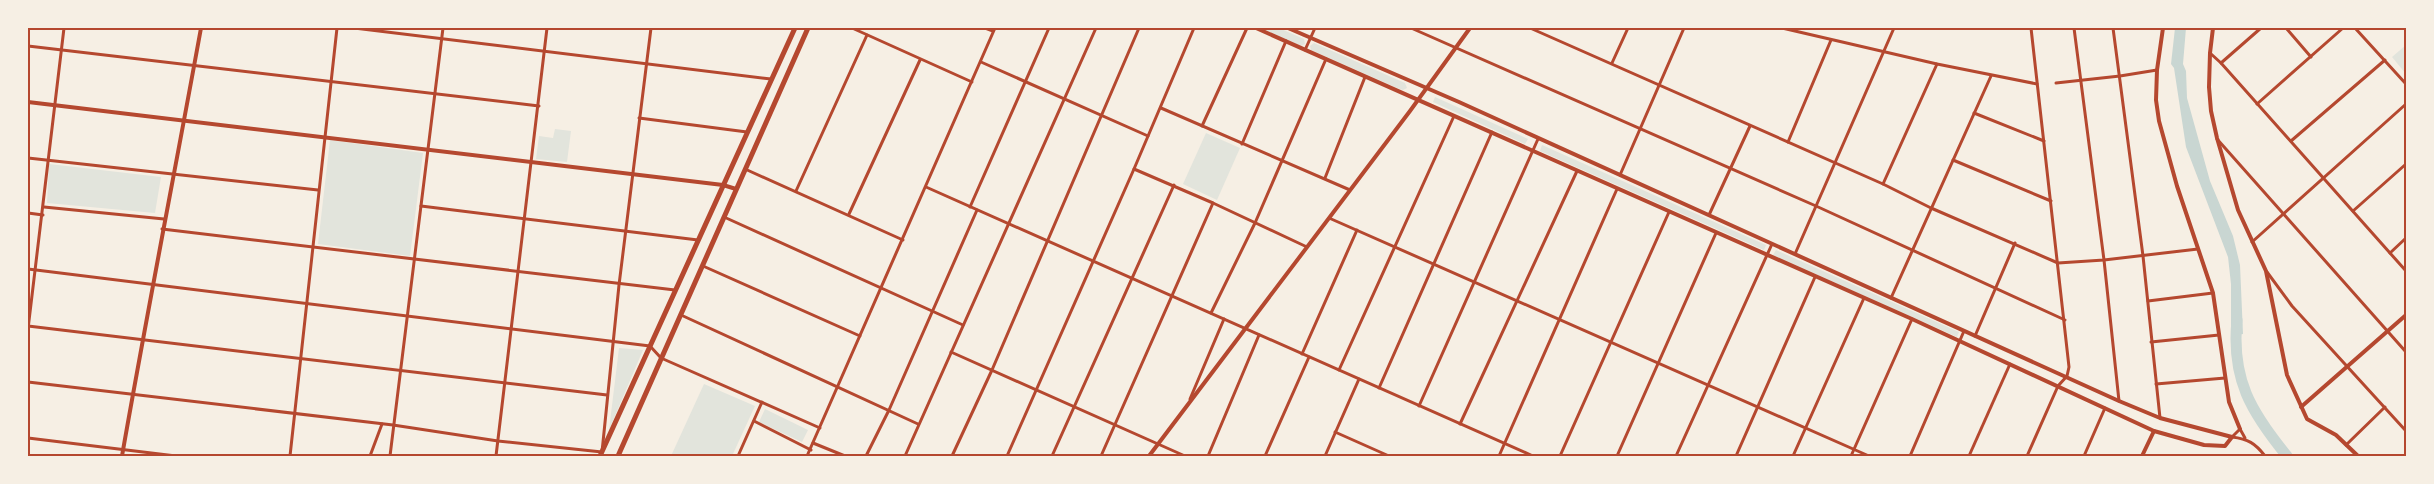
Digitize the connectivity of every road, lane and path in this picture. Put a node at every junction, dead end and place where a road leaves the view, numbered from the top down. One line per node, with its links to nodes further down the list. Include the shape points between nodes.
1 (64, 28): 44 (street)
2 (201, 28): 57 (street)
3 (337, 28): 65 (street)
4 (354, 28): 39 (street)
5 (443, 28): 39 (street)
6 (548, 28): 46 (street)
7 (651, 28): 58 (street)
8 (795, 28): 63 (main road)
9 (808, 28): 109 (main road)
10 (852, 28): 37 (street)
11 (985, 28): 36 (street)
12 (1049, 28): 67 (street)
13 (1096, 28): 74 (street)
14 (1139, 28): 83 (street)
15 (1194, 28): 81 (street)
16 (1247, 28): 87 (street)
17 (1256, 28): 41 (street)
18 (1288, 28): 38 (street)
19 (1315, 28): 38 (street)
20 (1411, 28): 43 (street)
21 (1470, 28): 43 (street)
22 (1530, 28): 55 (street)
23 (1628, 28): 55 (street)
24 (1684, 28): 71 (street)
25 (1782, 28): 40 (street)
26 (1894, 28): 47 (street)
27 (2031, 28): 69 (street)
28 (2074, 28): 64 (street)
29 (2113, 28): 61 (street)
30 (2163, 28): 59 (street)
31 (2213, 28): 48 (street)
32 (2261, 28): 54 (street)
33 (2286, 28): 49 (street)
34 (2343, 28): 49 (street)
35 (2355, 28): 52 (street)
36 (994, 29): 53 (street)
37 (867, 34): 51 (street); 126 (street)
38 (1310, 38): 45 (street); 72 (street)
39 (442, 39): 46 (street); 73 (street)
40 (1831, 40): 47 (street); 97 (street)
41 (1286, 41): 45 (street); 99 (street)
42 (28, 46): 44 (street)
43 (1455, 46): 72 (street); 89 (street)
44 (61, 49): 57 (street); 77 (street)
45 (1305, 50): 50 (street)
46 (544, 51): 58 (street); 80 (street)
47 (1884, 52): 56 (street); 107 (street)
48 (2210, 53): 54 (street); 95 (street, via 2211,111)
49 (2311, 57): 78 (street)
50 (1326, 59): 62 (street); 104 (street)
51 (920, 60): 66 (street); 139 (street)
52 (2385, 60): 70 (street); 98 (street)
53 (981, 62): 66 (street); 67 (street)
54 (2222, 63): 78 (street)
55 (1612, 64): 71 (street)
56 (1937, 64): 60 (street); 118 (street)
57 (194, 65): 65 (street); 86 (street)
58 (646, 65): 63 (street); 85 (street)
59 (2157, 70): 61 (street); 162 (street, via 2159,121)
60 (1991, 76): 69 (street); 82 (street)
61 (2120, 76): 64 (street); 167 (street)
62 (1365, 77): 75 (street); 116 (street)
63 (771, 80): 90 (main road)
64 (2081, 81): 68 (street); 169 (street)
65 (331, 82): 73 (street); 92 (street)
66 (972, 82): 121 (street)
67 (1025, 82): 74 (street); 132 (street)
68 (2056, 82)
69 (2037, 84): 96 (street)
70 (2406, 84)
71 (1660, 85): 88 (street); 89 (street)
72 (1426, 88): 75 (street); 94 (street)
73 (436, 95): 80 (street); 100 (street)
74 (1065, 99): 83 (street); 147 (street)
75 (1418, 100): 84 (street); 125 (street)
76 (28, 102): 77 (street)
77 (54, 104): 86 (street); 103 (street)
78 (2257, 104): 98 (street)
79 (2406, 104): 117 (street)
80 (538, 106): 106 (street)
81 (1161, 108): 87 (street); 93 (street)
82 (1974, 113): 96 (street); 105 (street)
83 (1102, 115): 93 (street); 155 (street)
84 (1454, 115): 91 (street); 160 (street)
85 (640, 118): 90 (street); 114 (street)
86 (184, 119): 92 (street); 113 (street)
87 (1202, 126): 99 (street)
88 (1750, 126): 97 (street); 111 (street)
89 (1640, 130): 111 (street); 115 (street)
90 (747, 132): 119 (main road)
91 (1492, 132): 101 (street); 172 (street)
92 (324, 136): 100 (street); 124 (street)
93 (1148, 136): 110 (street)
94 (1538, 138): 101 (street); 115 (street)
95 (2216, 138): 138 (street); 156 (street, via 2238,210)
96 (2044, 141): 127 (street)
97 (1788, 142): 107 (street)
98 (2290, 142): 117 (street)
99 (1242, 144): 104 (street)
100 (429, 150): 106 (street); 129 (street)
101 (1532, 152): 112 (street); 181 (street)
102 (28, 158): 103 (street)
103 (48, 160): 113 (street); 131 (street)
104 (1283, 160): 116 (street); 146 (street)
105 (1953, 160): 127 (street); 133 (street)
106 (531, 161): 114 (street); 142 (street)
107 (1835, 163): 118 (street); 130 (street)
108 (2406, 164): 135 (street)
109 (745, 169): 122 (main road); 126 (street)
110 (1134, 169): 120 (street); 170 (street)
111 (1730, 169): 130 (street); 141 (street)
112 (1577, 171): 123 (street); 191 (street)
113 (174, 173): 124 (street); 145 (street)
114 (632, 175): 119 (street); 149 (street)
115 (1620, 175): 141 (street)
116 (1325, 178): 125 (street)
117 (2323, 178): 135 (street); 138 (street)
118 (1883, 184): 133 (street)
119 (723, 185): 122 (street); 153 (main road)
120 (1174, 186): 128 (street); 180 (street)
121 (926, 187): 132 (street); 154 (street)
122 (736, 189): 143 (main road)
123 (1617, 189): 136 (street); 201 (street)
124 (318, 190): 161 (street)
125 (1350, 190): 144 (street)
126 (796, 191): 139 (street)
127 (2051, 201): 171 (street)
128 (1213, 203): 146 (street); 188 (street)
129 (421, 206): 142 (street); 168 (street)
130 (1816, 206): 163 (street); 165 (street)
131 (44, 207): 140 (street); 145 (street)
132 (970, 207): 134 (street)
133 (1931, 208): 158 (street); 163 (street)
134 (977, 210): 147 (street); 194 (street)
135 (2353, 211): 164 (street)
136 (1669, 212): 151 (street); 216 (street)
137 (28, 213): 140 (street)
138 (2284, 213): 156 (street); 208 (street)
139 (849, 214): 154 (street)
140 (43, 215): 175 (street)
141 (1708, 215): 157 (street)
142 (524, 217): 149 (street); 178 (street)
143 (724, 217): 173 (main road); 184 (street)
144 (1329, 218): 150 (street); 159 (street)
145 (164, 219): 148 (street)
146 (1255, 223): 159 (street); 195 (street)
147 (1010, 224): 155 (street); 203 (street)
148 (162, 229): 161 (street); 182 (street)
149 (626, 230): 153 (street); 183 (street)
150 (1357, 230): 160 (street); 221 (street)
151 (1716, 233): 166 (street); 225 (street)
152 (2406, 238): 164 (street)
153 (698, 240): 186 (main road)
154 (903, 240): 184 (street)
155 (1047, 241): 170 (street); 229 (street)
156 (2252, 242): 176 (street)
157 (1772, 243): 165 (street); 166 (street)
158 (2015, 243): 171 (street); 185 (street)
159 (1307, 247): 206 (street)
160 (1395, 247): 172 (street); 230 (street)
161 (314, 248): 168 (street); 193 (street)
162 (2200, 249): 167 (street); 187 (street)
163 (1912, 251): 185 (street); 190 (street)
164 (2390, 253): 177 (street)
165 (1794, 254): 190 (street)
166 (1767, 256): 179 (street); 237 (street)
167 (2143, 256): 169 (street); 192 (street)
168 (415, 260): 178 (street); 198 (street)
169 (2104, 260): 171 (street); 244 (street)
170 (1093, 261): 180 (street); 241 (street)
171 (2058, 262): 202 (street)
172 (1434, 264): 181 (street); 240 (street)
173 (702, 266): 196 (main road); 211 (street)
174 (28, 269): 175 (street)
175 (35, 270): 182 (street); 204 (street)
176 (2266, 271): 227 (street, via 2292,306); 249 (street, via 2283,360)
177 (2406, 271)
178 (518, 272): 183 (street); 205 (street)
179 (1815, 277): 189 (street); 252 (street)
180 (1131, 278): 188 (street); 247 (street)
181 (1474, 282): 191 (street); 248 (street)
182 (153, 285): 193 (street); 213 (street)
183 (619, 285): 186 (street); 214 (street)
184 (882, 287): 194 (street); 211 (street)
185 (1996, 288): 202 (street); 212 (street)
186 (675, 290): 218 (main road)
187 (2213, 293): 192 (street); 210 (street)
188 (1172, 296): 195 (street); 259 (street)
189 (1864, 298): 200 (street); 263 (street)
190 (1891, 298): 207 (street)
191 (1517, 301): 201 (street); 260 (street)
192 (2148, 301): 217 (street)
193 (307, 305): 198 (street); 224 (street)
194 (932, 310): 203 (street); 253 (street)
195 (1211, 314): 199 (street)
196 (681, 315): 223 (main road); 239 (street)
197 (2406, 315): 208 (street)
198 (408, 316): 205 (street); 228 (street)
199 (1224, 319): 206 (street); 246 (street)
200 (1912, 319): 215 (street); 278 (street)
201 (1560, 320): 216 (street); 274 (street)
202 (2065, 320): 231 (street)
203 (963, 325): 219 (street)
204 (28, 327): 213 (street)
205 (511, 329): 214 (street); 235 (street)
206 (1245, 329): 209 (street); 246 (street)
207 (1964, 331): 212 (street); 215 (street)
208 (2389, 331): 220 (street); 227 (street)
209 (1260, 335): 221 (street); 298 (street)
210 (2220, 335): 217 (street); 232 (street)
211 (860, 336): 239 (street)
212 (1975, 336): 231 (street)
213 (145, 339): 224 (street); 242 (street)
214 (614, 341): 218 (street); 243 (street)
215 (1960, 341): 226 (street); 311 (street)
216 (1611, 342): 225 (street); 304 (street)
217 (2151, 342): 236 (street)
218 (650, 346): 223 (street); 279 (main road)
219 (951, 352): 229 (street); 258 (street)
220 (2406, 352)
221 (1302, 354): 222 (street)
222 (1309, 357): 230 (street); 299 (street)
223 (661, 358): 245 (street); 286 (main road)
224 (301, 360): 228 (street); 254 (street)
225 (1658, 364): 237 (street); 305 (street)
226 (2010, 364): 238 (street); 312 (street)
227 (2347, 366): 249 (street); 251 (street)
228 (402, 370): 235 (street); 261 (street)
229 (992, 370): 241 (street); 292 (street)
230 (1339, 370): 233 (street)
231 (2067, 376): 238 (street); 244 (street)
232 (2225, 378): 236 (street); 264 (street, via 2231,408)
233 (1359, 379): 240 (street); 267 (street)
234 (28, 382): 242 (street)
235 (505, 384): 243 (street); 271 (street)
236 (2156, 384): 255 (street)
237 (1708, 386): 252 (street); 306 (street)
238 (2058, 386): 250 (street); 313 (street)
239 (839, 388): 253 (street); 262 (street)
240 (1379, 388): 248 (street)
241 (1036, 390): 247 (street); 293 (street)
242 (133, 395): 254 (street); 276 (street)
243 (607, 395): 279 (street)
244 (2119, 401): 255 (street)
245 (762, 402): 256 (street); 262 (street)
246 (1188, 403): 273 (street)
247 (1074, 406): 259 (street); 294 (street)
248 (1419, 406): 260 (street)
249 (2301, 406): 275 (street, via 2307,419 2336,435)
250 (2105, 407): 265 (street); 314 (street)
251 (2385, 407): 266 (street); 275 (street)
252 (1758, 408): 263 (street); 307 (street)
253 (889, 410): 258 (street); 290 (street)
254 (294, 414): 257 (street); 282 (street)
255 (2160, 418): 268 (street)
256 (754, 421): 277 (street); 287 (street)
257 (382, 424): 261 (street); 283 (street)
258 (918, 424): 291 (street)
259 (1115, 424): 273 (street); 295 (street)
260 (1460, 424): 274 (street)
261 (393, 425): 271 (street); 284 (street)
262 (820, 428): 272 (street)
263 (1805, 428): 278 (street); 308 (street)
264 (2240, 429): 268 (street); 270 (street)
265 (2154, 431): 268 (street, via 2204,445 2225,446); 315 (street)
266 (2406, 431)
267 (1335, 432): 300 (street); 301 (street)
268 (2232, 437): 270 (street)
269 (28, 438): 276 (street)
270 (2245, 438): 316 (street)
271 (498, 441): 279 (street); 285 (street)
272 (813, 443): 277 (street); 289 (street)
273 (1159, 443): 296 (street); 297 (street)
274 (1505, 444): 302 (street); 303 (street)
275 (2346, 445): 317 (street)
276 (123, 450): 280 (street); 281 (street)
277 (811, 450): 288 (street)
278 (1854, 450): 309 (street); 310 (street)
279 (601, 454)
280 (122, 456)
281 (176, 456)
282 (290, 456)
283 (370, 456)
284 (390, 456)
285 (496, 456)
286 (618, 456)
287 (738, 456)
288 (808, 456)
289 (845, 456)
290 (866, 456)
291 (905, 456)
292 (952, 456)
293 (1007, 456)
294 (1052, 456)
295 (1101, 456)
296 (1149, 456)
297 (1185, 456)
298 (1208, 456)
299 (1265, 456)
300 (1325, 456)
301 (1389, 456)
302 (1499, 456)
303 (1533, 456)
304 (1560, 456)
305 (1617, 456)
306 (1676, 456)
307 (1736, 456)
308 (1793, 456)
309 (1851, 456)
310 (1868, 456)
311 (1910, 456)
312 (1969, 456)
313 (2027, 456)
314 (2084, 456)
315 (2142, 456)
316 (2265, 456)
317 (2358, 456)

